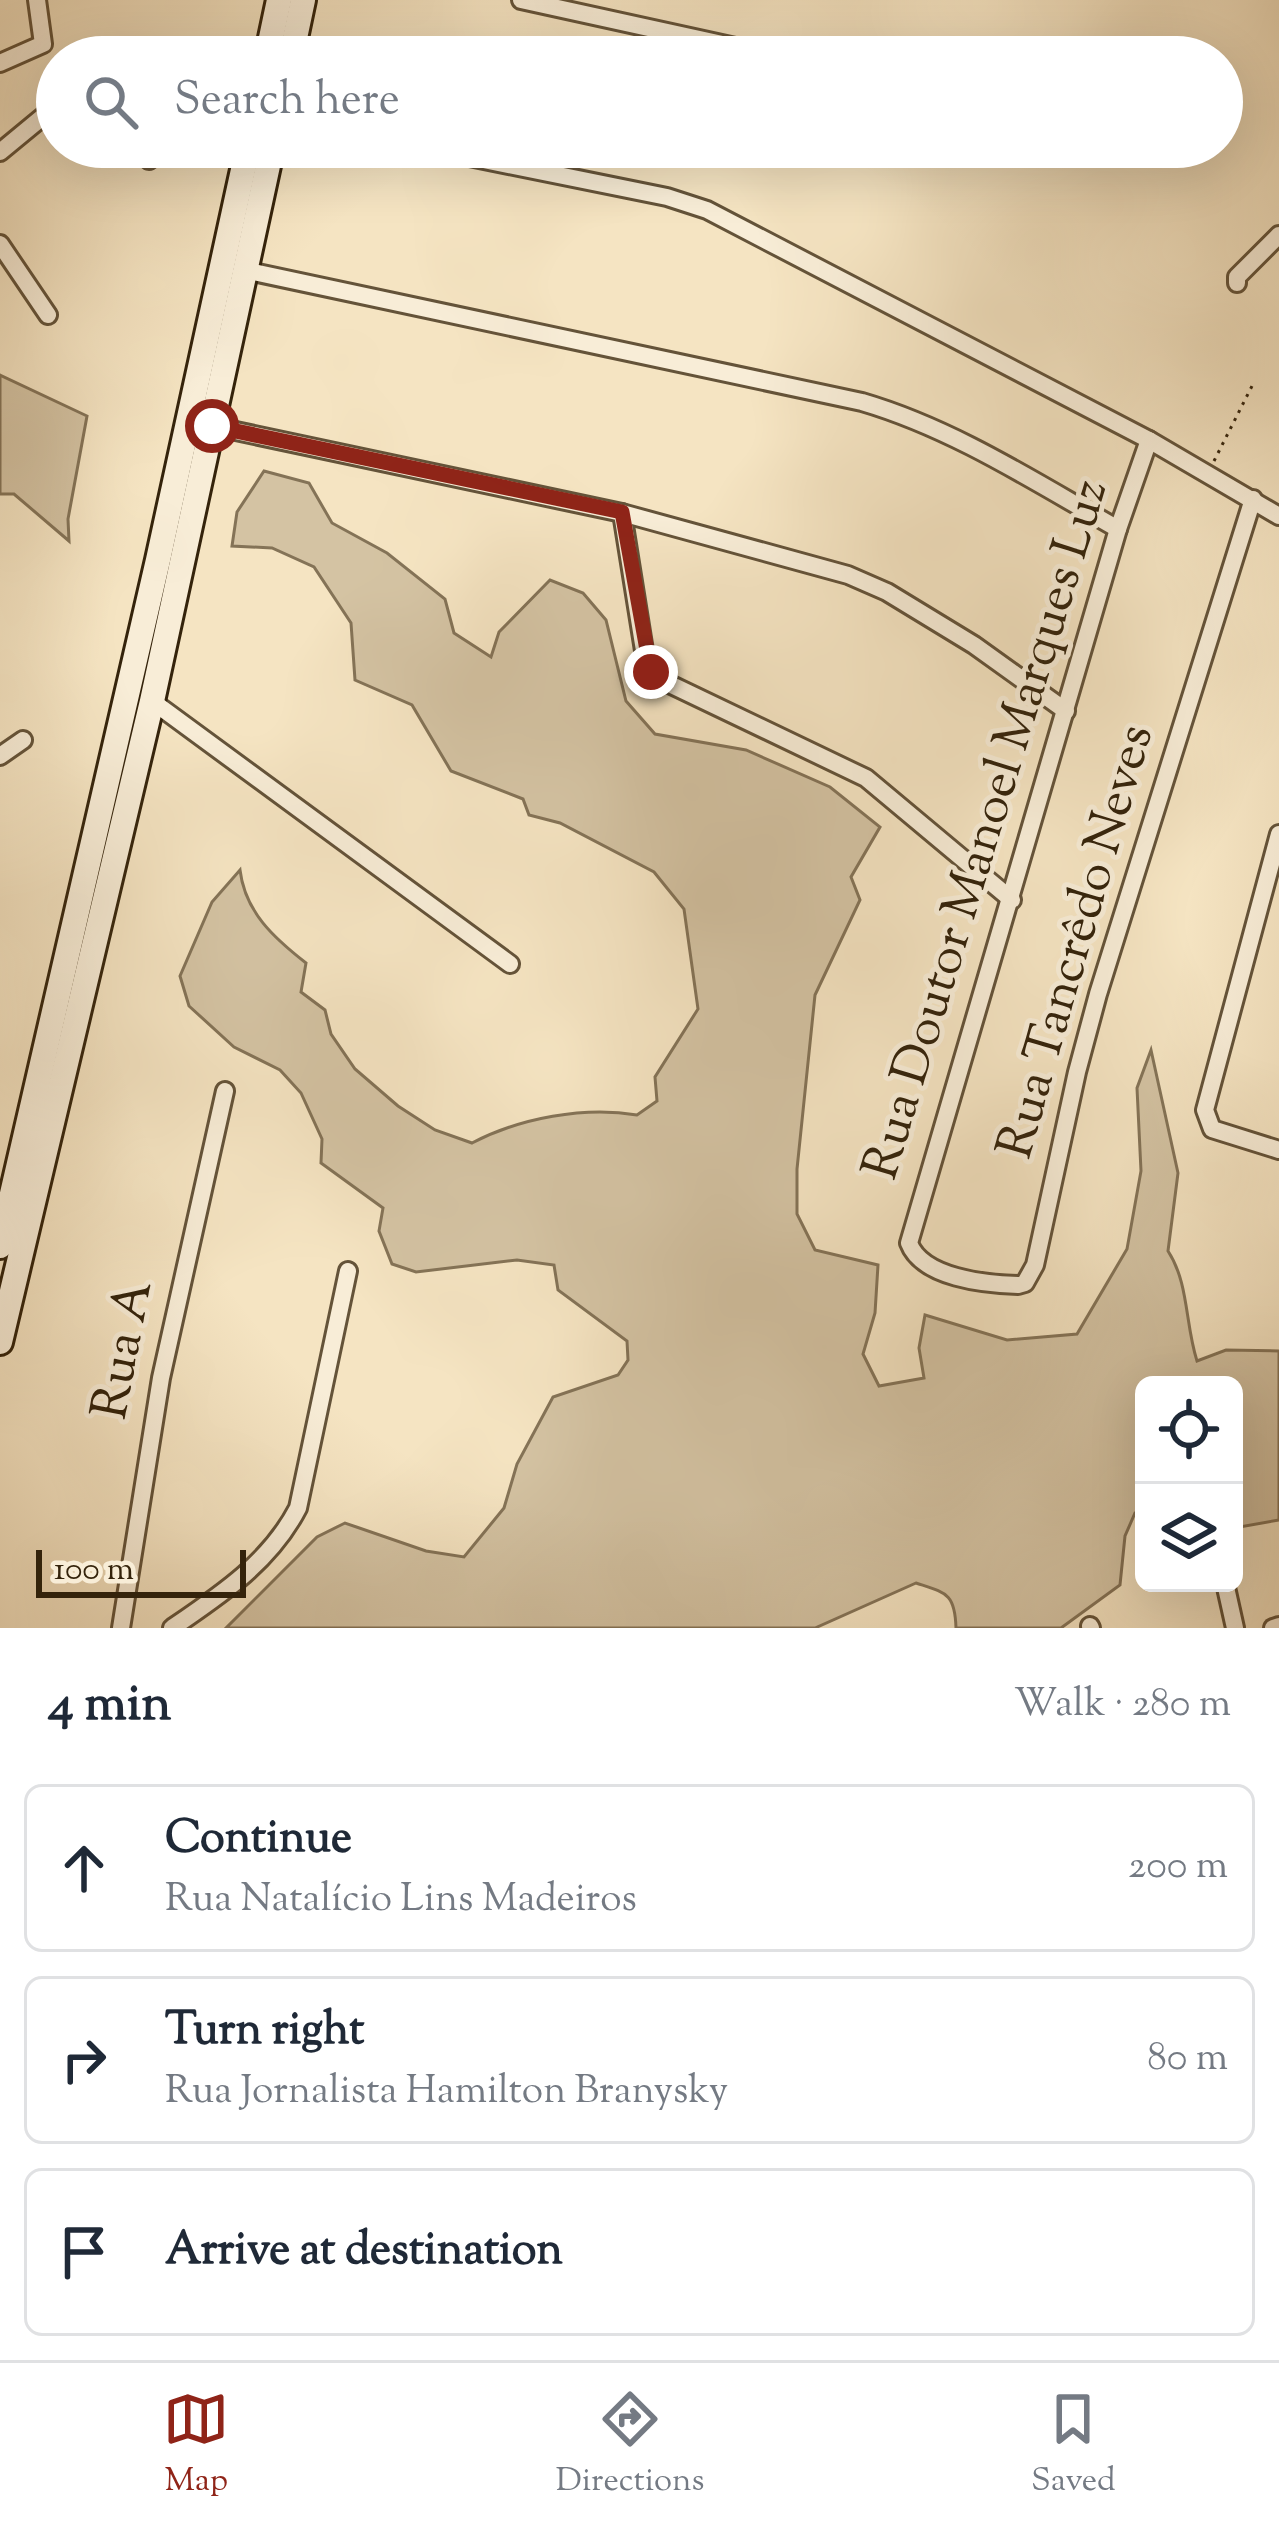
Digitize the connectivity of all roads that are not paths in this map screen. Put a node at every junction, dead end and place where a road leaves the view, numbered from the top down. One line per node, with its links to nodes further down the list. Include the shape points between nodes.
1 (37, 0): 5 (street)
2 (279, 0): 6 (main road)
3 (303, 0): 7 (main road)
4 (520, 0): 8 (street)
5 (44, 36)
6 (271, 36)
7 (295, 36)
8 (685, 36)
9 (36, 50): 10 (street)
10 (0, 63)
11 (36, 122): 12 (street)
12 (0, 152)
13 (244, 168): 27 (main road)
14 (267, 168): 18 (main road)
15 (524, 168): 22 (street, via 707,211)
16 (1279, 235): 19 (street)
17 (0, 244): 20 (street)
18 (244, 270): 21 (main road); 26 (street, via 902,414)
19 (1237, 283)
20 (48, 315)
21 (212, 426): 24 (street); 27 (main road)
22 (1149, 440): 23 (street); 26 (street, Rua Doutor Manoel Marques Luz)
23 (1253, 499): 25 (street); 38 (street, Rua Tancrêdo Neves, via 1098,994 1030,1274 1025,1283 1001,1285 938,1271)
24 (622, 512): 29 (street, via 848,574 974,645); 33 (street, via 646,663 657,678 866,778)
25 (1279, 516)
26 (1118, 529): 29 (street, Rua Doutor Manoel Marques Luz)
27 (170, 563): 28 (main road); 35 (main road)
28 (152, 700): 34 (street); 35 (main road)
29 (1066, 711): 33 (street, Rua Doutor Manoel Marques Luz)
30 (23, 740): 31 (street)
31 (0, 756)
32 (1279, 834): 37 (street, via 1205,1109 1208,1126)
33 (1012, 900): 38 (street, Rua Doutor Manoel Marques Luz)
34 (510, 964)
35 (75, 971): 39 (main road); 41 (main road)
36 (225, 1091): 43 (street, Rua A, via 161,1378)
37 (1279, 1150)
38 (909, 1244)
39 (0, 1246)
40 (348, 1271): 44 (street, via 298,1508 284,1537)
41 (0, 1342)
42 (1227, 1592): 45 (street)
43 (121, 1628)
44 (172, 1628)
45 (1235, 1628)

